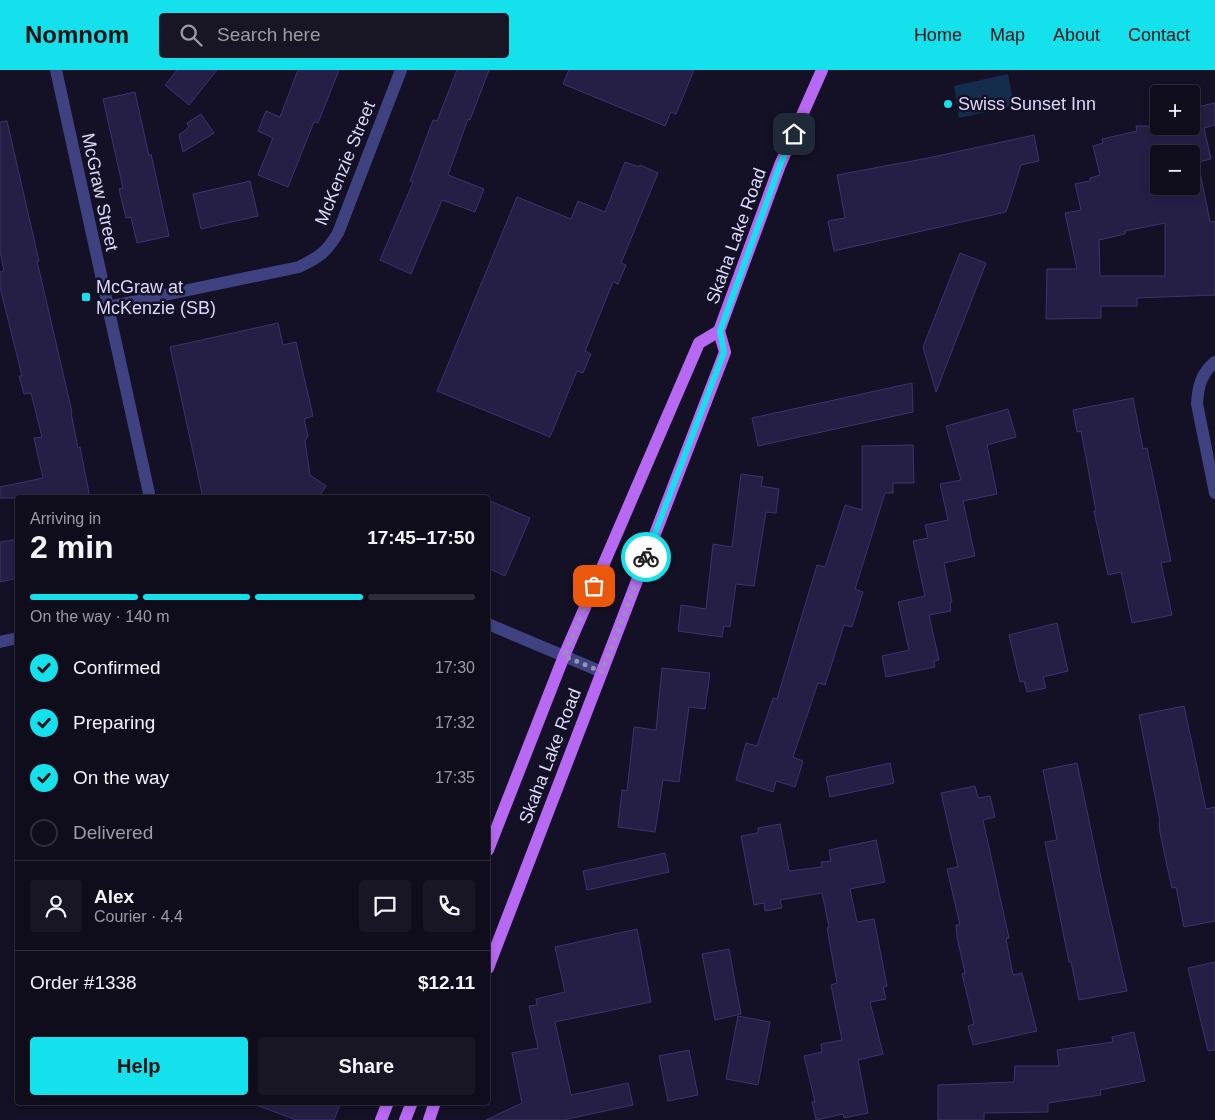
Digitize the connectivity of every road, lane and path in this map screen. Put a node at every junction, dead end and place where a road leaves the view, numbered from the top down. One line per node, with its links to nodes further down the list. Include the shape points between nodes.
1 (56, 70): 4 (street, McGraw Street)
2 (401, 70): 4 (street, McKenzie Street, via 338,233 317,258 299,267)
3 (822, 70): 5 (main road, Skaha Lake Road, via 780,165)
4 (107, 307): 8 (street, McGraw Street)
5 (720, 331): 12 (main road, Skaha Lake Road, via 699,343); 13 (main road, Skaha Lake Road, via 724,352)
6 (1212, 365): 7 (street, via 1202,377 1197,404)
7 (1215, 493)
8 (149, 495)
9 (490, 625): 12 (street)
10 (15, 639): 11 (street)
11 (0, 642)
12 (564, 656): 13 (street); 14 (main road, Skaha Lake Road)
13 (602, 672): 15 (main road, Skaha Lake Road)
14 (490, 845)
15 (490, 956)
16 (387, 1105): 19 (main road)
17 (411, 1105): 20 (main road)
18 (434, 1105): 21 (main road)
19 (381, 1120)
20 (405, 1120)
21 (429, 1120)

